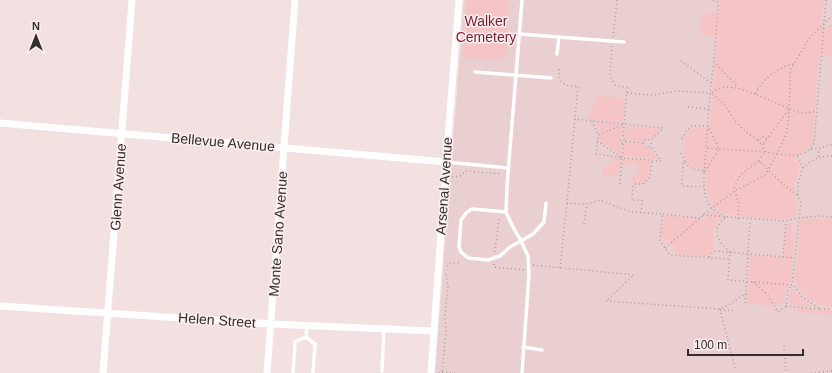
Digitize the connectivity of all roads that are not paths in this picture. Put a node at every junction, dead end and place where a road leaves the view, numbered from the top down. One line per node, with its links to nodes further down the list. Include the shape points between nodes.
1 (132, 0): 13 (street, Glenn Avenue)
2 (295, 0): 14 (street, Monte Sano Avenue)
3 (459, 0): 15 (street, Arsenal Avenue)
4 (522, 0): 5 (lane)
5 (519, 34): 6 (lane); 10 (lane)
6 (559, 37): 7 (lane); 8 (lane)
7 (624, 42)
8 (557, 54)
9 (475, 72): 10 (lane)
10 (516, 75): 11 (lane); 16 (lane)
11 (551, 78)
12 (0, 123): 13 (street, Bellevue Avenue)
13 (122, 133): 14 (street, Bellevue Avenue); 21 (street, Glenn Avenue)
14 (284, 148): 15 (street, Bellevue Avenue); 22 (street, Monte Sano Avenue)
15 (446, 162): 16 (lane); 25 (street, Arsenal Avenue)
16 (508, 168): 18 (lane)
17 (546, 203): 19 (lane, via 544,222 533,234)
18 (506, 212): 19 (lane); 19 (lane, via 472,209 467,212 461,220 461,252 468,258 488,260 500,256)
19 (521, 241): 27 (lane, via 528,256 529,274)
20 (0, 306): 21 (street, Helen Street)
21 (108, 312): 22 (street, Helen Street); 30 (street, Glenn Avenue)
22 (271, 324): 23 (street, Helen Street); 31 (street, Monte Sano Avenue)
23 (307, 325): 24 (street, Helen Street); 26 (lane)
24 (384, 329): 25 (street, Helen Street); 29 (lane)
25 (434, 331): 34 (street, Arsenal Avenue)
26 (306, 337): 32 (lane, via 295,342); 33 (lane, via 315,344)
27 (523, 347): 28 (lane); 35 (lane)
28 (542, 350)
29 (382, 371)
30 (103, 373)
31 (267, 373)
32 (293, 373)
33 (313, 373)
34 (431, 373)
35 (522, 373)

